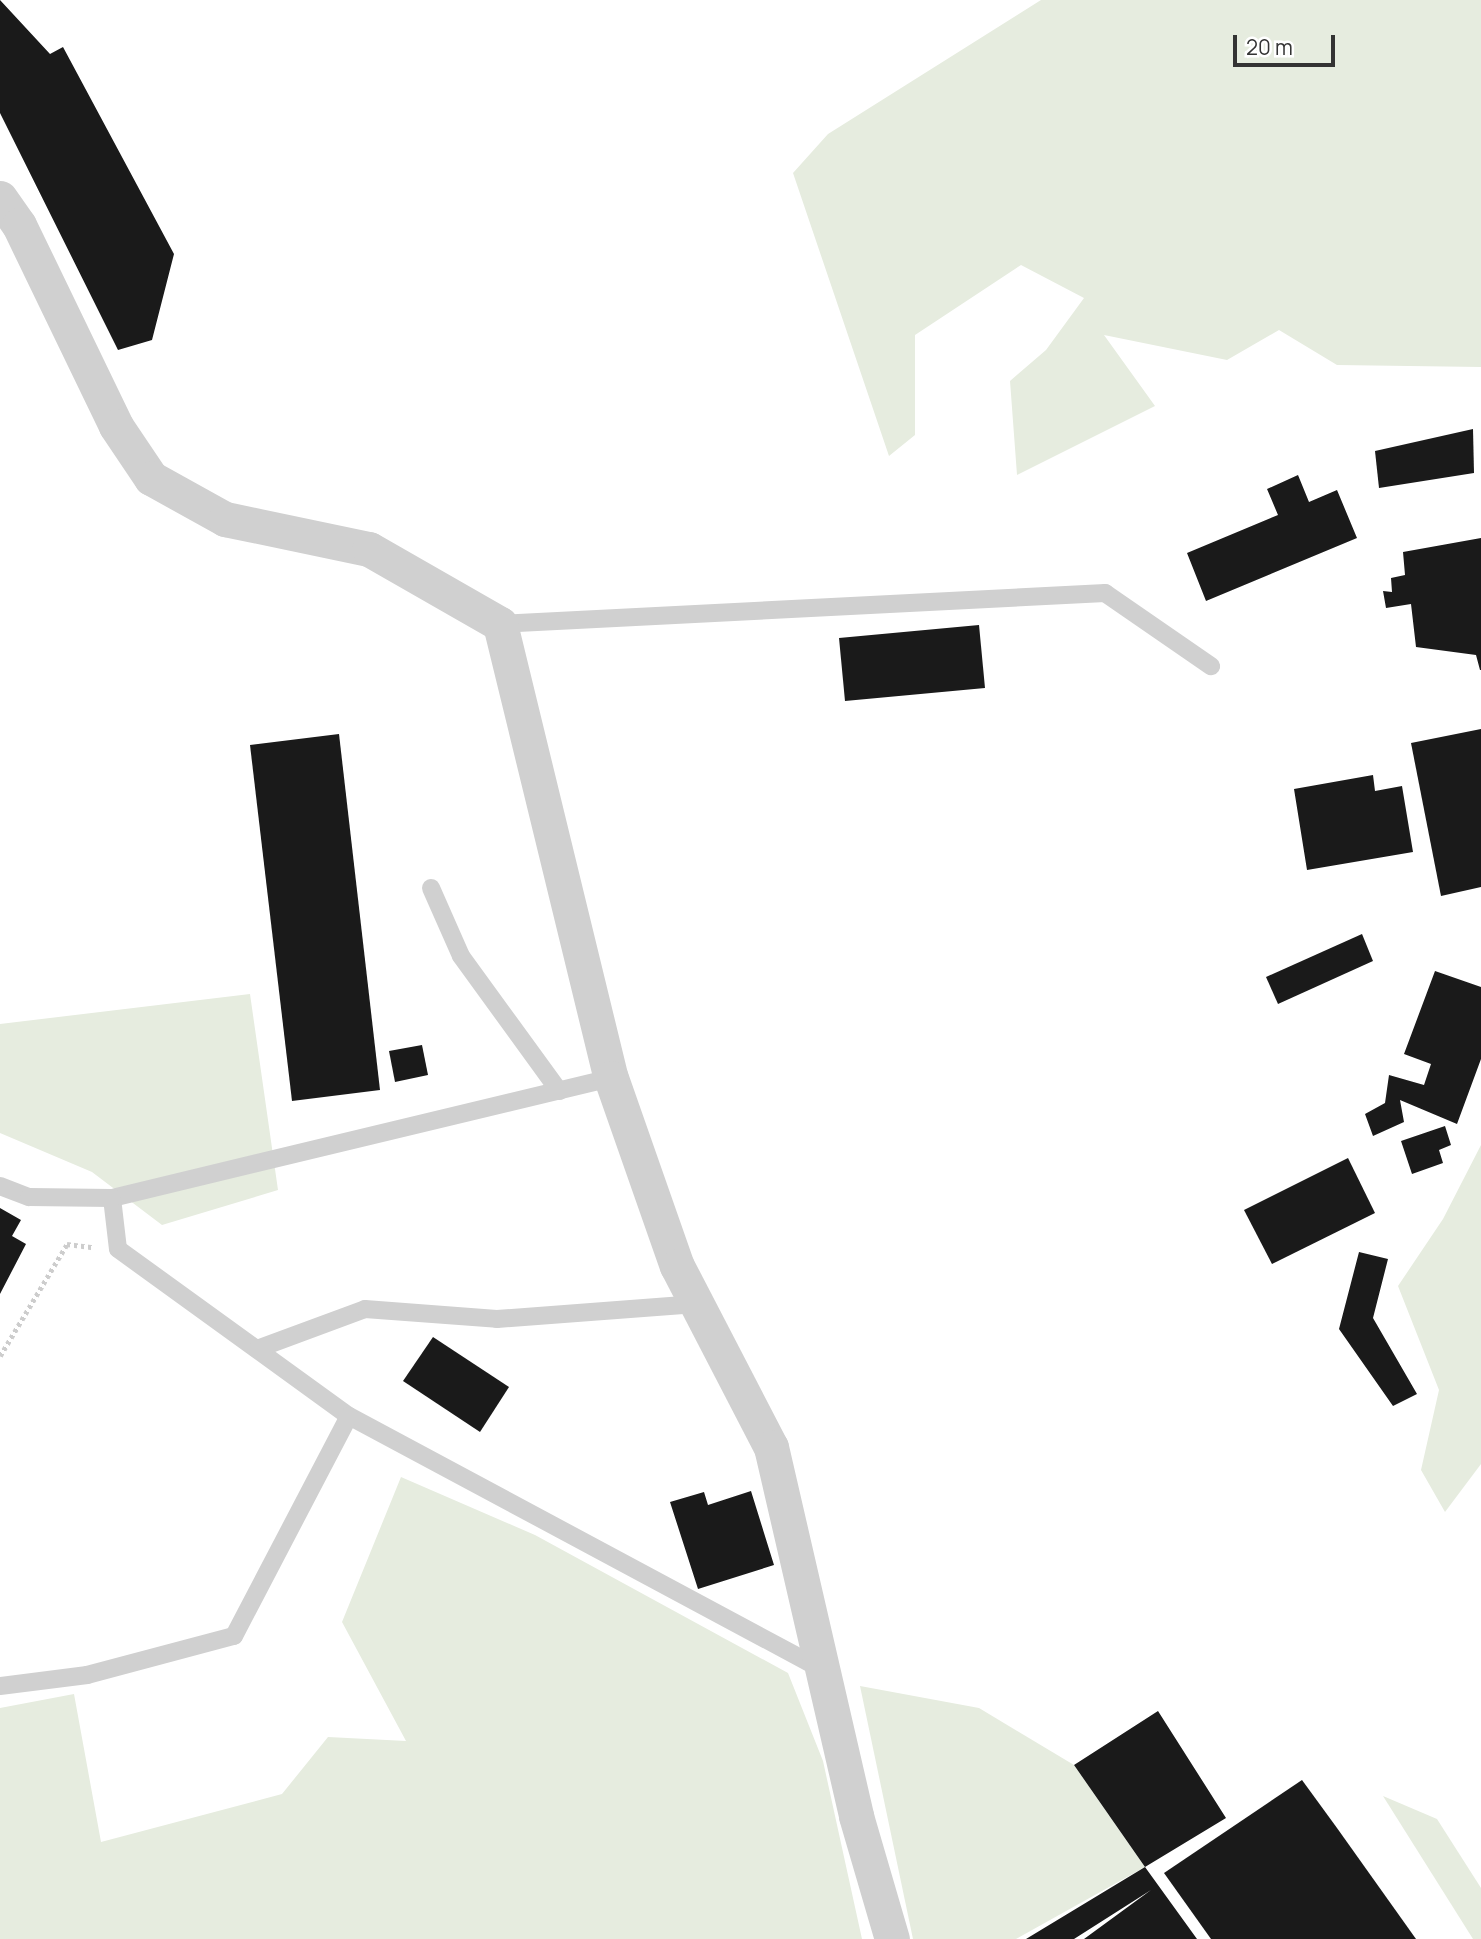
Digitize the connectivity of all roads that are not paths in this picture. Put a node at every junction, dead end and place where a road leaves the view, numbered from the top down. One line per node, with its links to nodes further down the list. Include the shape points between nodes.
1 (0, 198): 2 (street, via 19,225 116,426 151,478 225,519 369,549)
2 (500, 624): 3 (lane, via 1105,593); 5 (street)
3 (1211, 666)
4 (430, 888): 6 (lane, via 461,956)
5 (611, 1078): 6 (lane); 9 (street, via 677,1266)
6 (559, 1091): 8 (lane)
7 (0, 1186): 8 (lane, via 29,1197)
8 (112, 1198): 10 (lane, via 118,1249)
9 (696, 1304): 10 (lane, via 496,1319 365,1309); 12 (street, via 771,1447)
10 (257, 1349): 11 (lane)
11 (349, 1416): 12 (lane); 13 (lane, via 234,1636 87,1675)
12 (825, 1671): 14 (street, via 856,1816)
13 (0, 1686)
14 (892, 1939)

